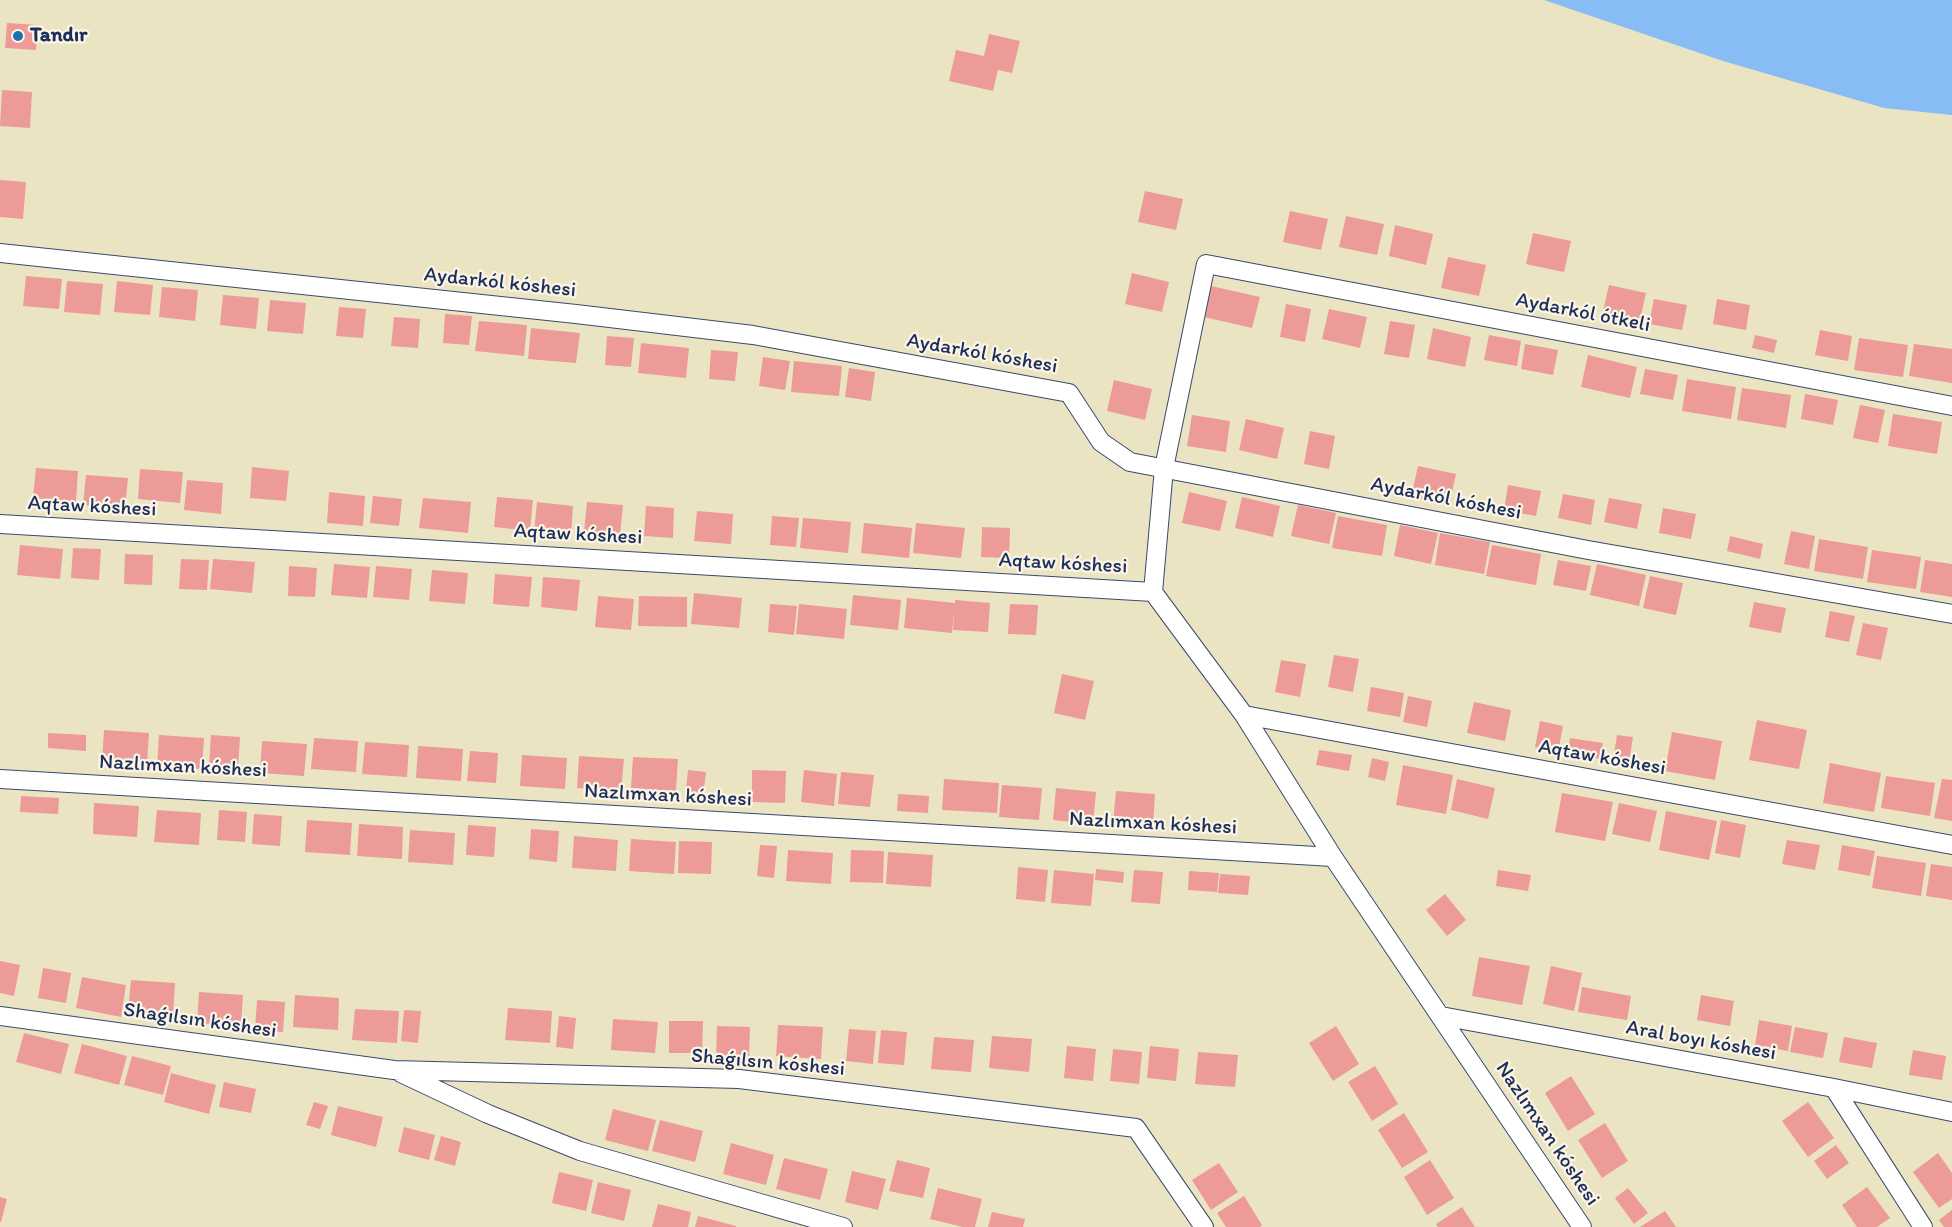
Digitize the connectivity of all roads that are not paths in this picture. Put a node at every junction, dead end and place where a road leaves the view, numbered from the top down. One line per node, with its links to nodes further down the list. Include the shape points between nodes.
1 (0, 253): 3 (street, Aydarkól kóshesi, via 753,335 1069,393 1101,442 1130,462)
2 (1952, 406): 3 (street, Aydarkól ótkeli, via 1206,264)
3 (1164, 468): 5 (street); 6 (street, Aydarkól kóshesi, via 1588,550)
4 (0, 524): 5 (street, Aqtaw kóshesi)
5 (1153, 592): 7 (street, Nazlımxan kóshesi)
6 (1952, 614)
7 (1244, 715): 9 (street, Aqtaw kóshesi); 10 (street, Nazlımxan kóshesi)
8 (0, 779): 10 (street, Nazlımxan kóshesi)
9 (1952, 845)
10 (1333, 857): 12 (street, Nazlımxan kóshesi)
11 (0, 1016): 13 (street, Shaǵılsın kóshesi)
12 (1440, 1016): 14 (street, Aral boyı kóshesi); 18 (street, Nazlımxan kóshesi)
13 (394, 1070): 16 (street, Shaǵılsın kóshesi, via 580,1151); 17 (street, Shaǵılsın kóshesi, via 740,1079 1136,1128)
14 (1834, 1088): 15 (street, Aral boyı kóshesi); 19 (street)
15 (1952, 1112)
16 (843, 1227)
17 (1204, 1227)
18 (1582, 1227)
19 (1923, 1227)

